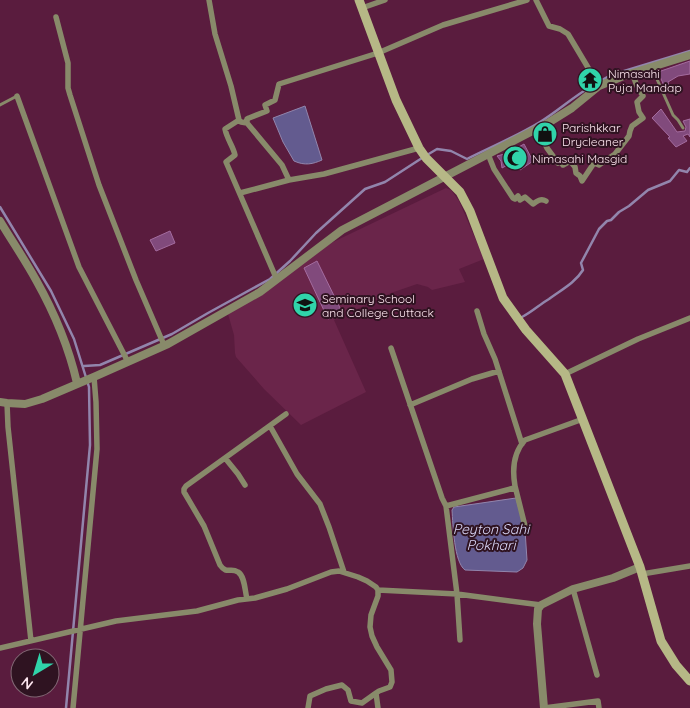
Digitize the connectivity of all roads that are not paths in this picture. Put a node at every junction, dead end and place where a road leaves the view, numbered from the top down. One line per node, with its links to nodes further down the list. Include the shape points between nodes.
1 (209, 0): 14 (street)
2 (385, 0): 5 (street)
3 (527, 0): 7 (street, via 443,25)
4 (536, 0): 11 (street, via 549,26 568,34)
5 (360, 4): 7 (main road)
6 (56, 17): 28 (street, via 68,63 68,88 93,167)
7 (378, 53): 15 (street, via 279,84 275,100 265,105 267,112 248,118); 18 (main road, via 396,100)
8 (690, 55): 9 (street)
9 (652, 67): 10 (street); 17 (lane, via 673,115)
10 (632, 73): 11 (street); 16 (street, via 643,96 637,102 643,118 632,126 629,136 615,154 599,165 594,163 582,181 570,161 563,165 560,161 558,163)
11 (599, 86): 16 (street, via 572,108)
12 (17, 96): 13 (lane); 30 (street, via 79,267)
13 (0, 105)
14 (239, 120): 15 (street); 22 (street, via 225,129 235,156 226,162)
15 (247, 123): 21 (street, via 282,165)
16 (538, 128): 19 (street)
17 (683, 128)
18 (423, 153): 20 (main road); 21 (street)
19 (488, 154): 20 (street); 23 (street, via 513,198 518,196 520,200 525,197 533,204)
20 (445, 177): 25 (street, via 342,230); 32 (main road, via 460,192 470,211 503,298 526,330)
21 (289, 180): 22 (street)
22 (240, 193): 25 (street)
23 (546, 200)
24 (1, 224): 34 (street, via 54,314)
25 (277, 280): 28 (street)
26 (478, 311): 31 (street)
27 (690, 318): 32 (street)
28 (164, 345): 30 (street)
29 (391, 348): 36 (street)
30 (128, 362): 33 (street)
31 (499, 370): 36 (street); 40 (street)
32 (566, 374): 38 (main road)
33 (92, 378): 34 (street); 54 (street, via 98,449)
34 (78, 383): 35 (street, via 25,404)
35 (4, 402): 56 (street)
36 (410, 405): 44 (street)
37 (286, 414): 39 (street)
38 (583, 419): 40 (street, via 525,440); 47 (main road)
39 (270, 426): 41 (street); 48 (street, via 297,474 320,504)
40 (522, 444): 43 (street, via 514,460)
41 (225, 458): 42 (street); 52 (street, via 186,486 184,492 204,526 220,565 226,571 236,570 242,577)
42 (245, 485)
43 (515, 486): 44 (street); 45 (street)
44 (446, 506): 51 (street)
45 (526, 530)
46 (690, 566): 47 (street)
47 (641, 570): 50 (street); 59 (main road, via 661,641)
48 (344, 572): 49 (street, via 367,581); 52 (street, via 331,572 272,594)
49 (378, 590): 51 (street); 60 (street, via 370,626 377,647 391,670 392,682 390,687)
50 (574, 590): 53 (street); 58 (street)
51 (458, 594): 53 (street); 55 (street)
52 (247, 599): 54 (street, via 197,611)
53 (541, 605): 64 (street, via 537,624)
54 (79, 629): 56 (street); 61 (street)
55 (460, 640)
56 (31, 641): 57 (street)
57 (0, 648)
58 (597, 675)
59 (690, 681)
60 (376, 693): 62 (street, via 362,703 350,701 348,690 342,685 310,696); 63 (street)
61 (73, 708)
62 (308, 708)
63 (378, 708)
64 (544, 708): 65 (street, via 598,701)
65 (599, 708)

